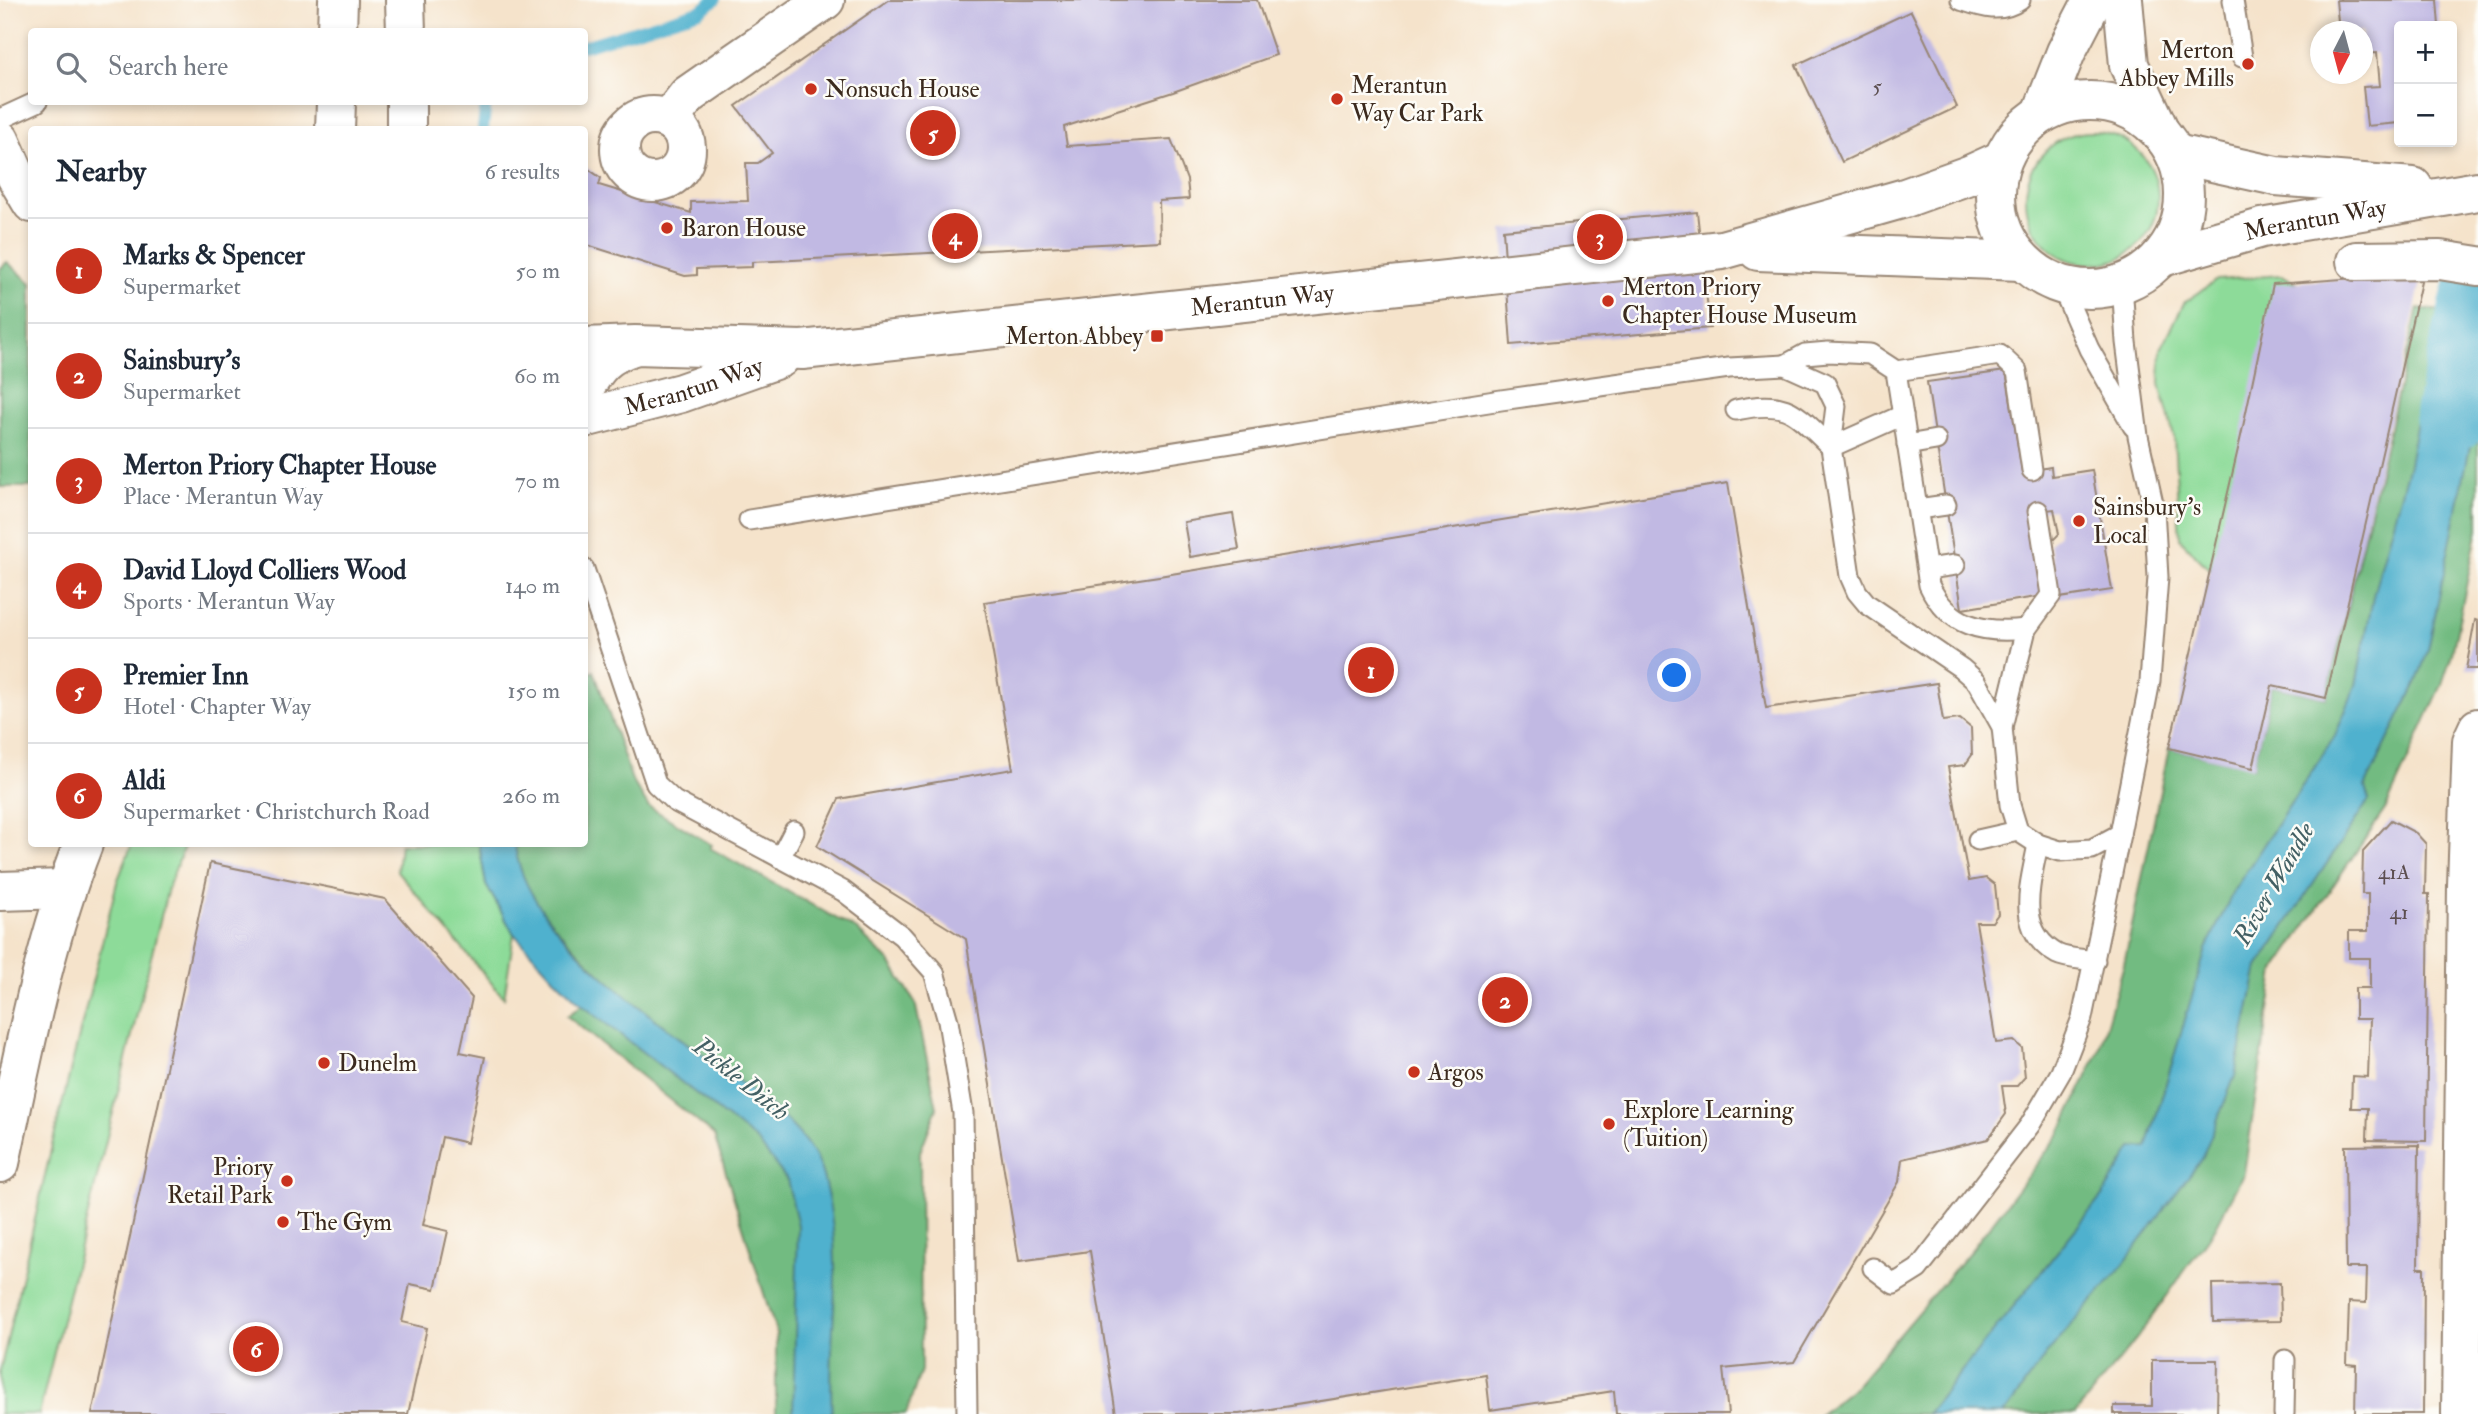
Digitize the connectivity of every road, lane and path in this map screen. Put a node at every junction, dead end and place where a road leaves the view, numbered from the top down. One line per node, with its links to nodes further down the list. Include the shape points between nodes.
1 (338, 0): 9 (main road)
2 (405, 0): 10 (main road)
3 (825, 0): 16 (main road, via 688,95)
4 (1961, 0): 5 (lane, via 1990,9 2010,7)
5 (2020, 0)
6 (2093, 0): 15 (main road)
7 (2123, 0): 21 (main road, via 2129,65)
8 (2233, 0): 11 (lane)
9 (337, 28)
10 (406, 28)
11 (2242, 57)
12 (30, 105): 17 (lane)
13 (336, 105): 18 (main road)
14 (406, 105): 19 (main road)
15 (2042, 113): 21 (main road, via 2071,102 2103,100 2132,110); 22 (main road, via 2018,133)
16 (670, 118)
17 (0, 119)
18 (335, 126)
19 (406, 126)
20 (0, 140): 24 (main road)
21 (2167, 141): 23 (main road, Merantun Way, via 2208,163 2276,176); 26 (main road, via 2184,182 2184,211 2177,236)
22 (2002, 160): 25 (main road, Merantun Way, via 1905,198); 27 (main road, via 1995,186 1997,213)
23 (2473, 191): 26 (main road, Merantun Way, via 2262,228)
24 (28, 196)
25 (1712, 251): 27 (main road, Merantun Way); 34 (main road, Merantun Way)
26 (2162, 257): 30 (main road)
27 (2021, 261): 31 (main road)
28 (2356, 261): 29 (main road, via 2440,260)
29 (2478, 266)
30 (2122, 284): 31 (main road, via 2092,290); 41 (lane)
31 (2061, 285): 41 (lane, via 2089,349)
32 (635, 345): 33 (main road, Merantun Way); 34 (main road, Merantun Way); 37 (main road, via 611,354)
33 (588, 347)
34 (802, 350): 40 (main road, Merantun Way, via 681,393)
35 (1785, 365): 36 (lane, via 1805,354 1870,354); 44 (lane, via 1825,383 1836,406); 49 (lane, via 1729,368 1501,400)
36 (1896, 371): 39 (lane); 45 (lane, via 2000,355 2017,371)
37 (588, 381)
38 (1736, 410): 44 (lane, via 1787,408)
39 (1903, 415): 43 (lane); 44 (lane)
40 (588, 417)
41 (2138, 436): 58 (lane, via 2154,508 2158,577 2150,681)
42 (1936, 440): 43 (lane)
43 (1907, 445): 47 (lane)
44 (1831, 447): 54 (lane, via 1850,576 1857,592 1867,604 1977,682)
45 (2032, 470)
46 (1946, 505): 47 (lane)
47 (1918, 509): 51 (lane)
48 (2038, 511): 53 (lane, via 2051,595)
49 (750, 520)
50 (1955, 565): 51 (lane)
51 (1928, 569): 53 (lane, via 1937,603 1954,618 2003,632)
52 (588, 581): 62 (lane, via 656,784 674,801)
53 (2026, 629): 54 (lane)
54 (2002, 727): 57 (lane, via 2010,805)
55 (2478, 728): 66 (main road, via 2472,741)
56 (794, 831): 62 (lane)
57 (2018, 831): 59 (lane); 60 (lane)
58 (2120, 834): 60 (lane, via 2092,849 2060,851); 65 (lane)
59 (1978, 840)
60 (2038, 844): 65 (lane, via 2027,907 2035,934 2058,954)
61 (82, 847): 63 (main road)
62 (780, 858): 71 (lane, via 843,891 902,936 934,972 948,1021 963,1113)
63 (65, 889): 64 (main road); 67 (main road)
64 (0, 891)
65 (2095, 961): 68 (lane, via 2082,1018 2061,1072 2031,1125 1918,1269 1894,1284)
66 (2472, 1054): 70 (main road)
67 (0, 1163)
68 (1873, 1268)
69 (2285, 1360): 72 (lane)
70 (2467, 1401)
71 (967, 1414)
72 (2284, 1414)

